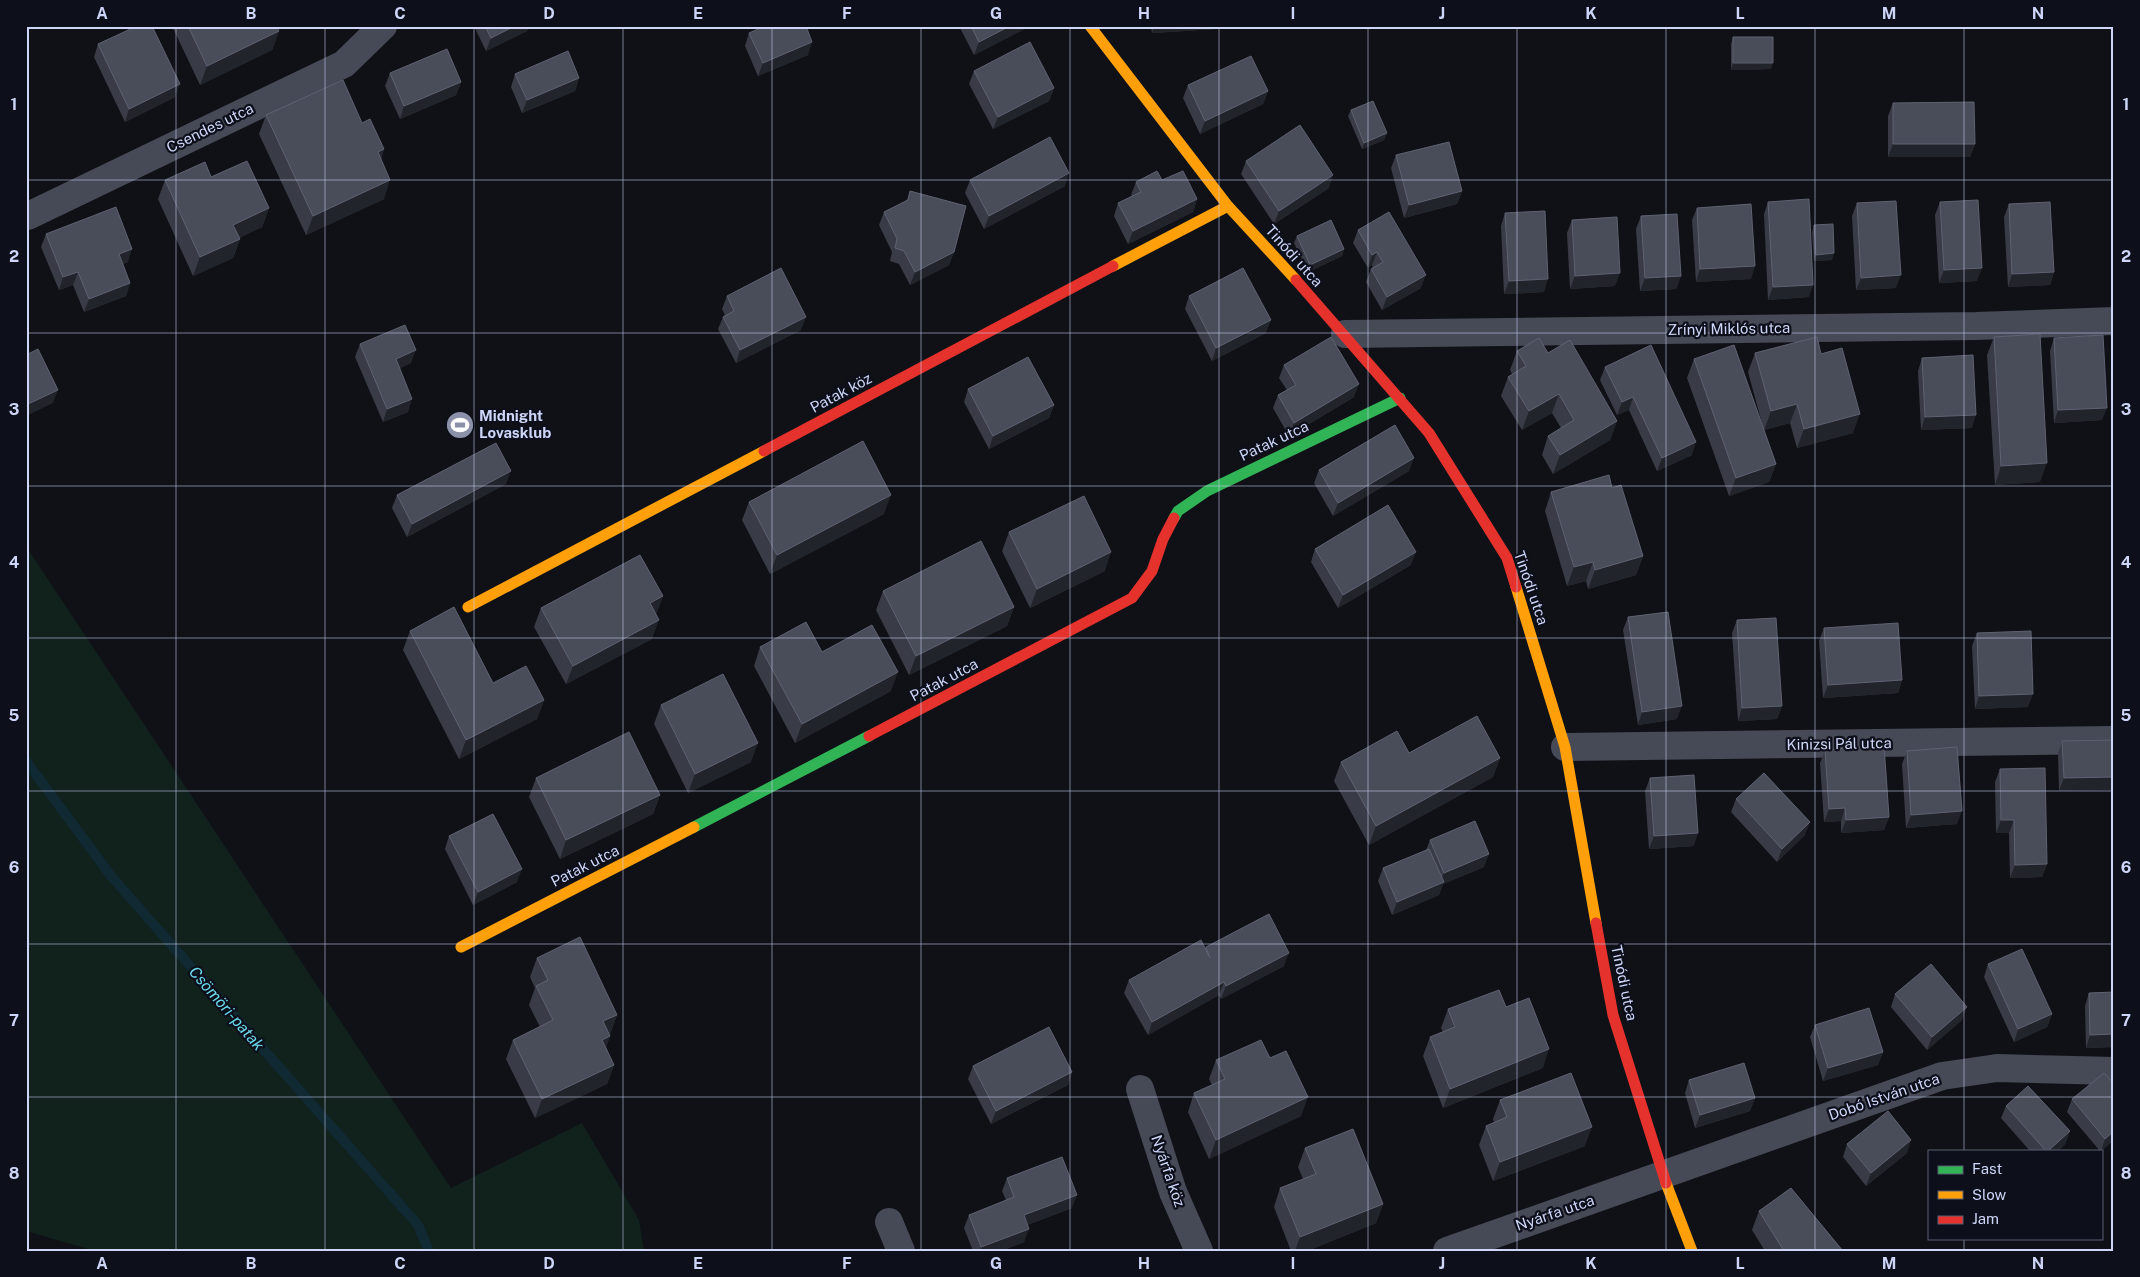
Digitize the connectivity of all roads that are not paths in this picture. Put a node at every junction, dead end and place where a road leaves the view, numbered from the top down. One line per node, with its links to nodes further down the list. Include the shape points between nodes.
1 (383, 26): 4 (street, Csendes utca, via 344,64)
2 (1090, 26): 3 (street, Tinódi utca)
3 (1228, 206): 6 (street, Tinódi utca); 8 (street, Patak köz)
4 (28, 216)
5 (2114, 321): 6 (street, Zrínyi Miklós utca)
6 (1345, 334): 7 (street, Tinódi utca)
7 (1400, 398): 10 (street, Tinódi utca, via 1429,433 1507,558); 11 (street, Patak utca, via 1238,475 1178,511 1163,539 1152,571 1132,598)
8 (468, 607)
9 (2114, 740): 10 (street, Kinizsi Pál utca)
10 (1565, 747): 14 (street, Tinódi utca, via 1613,1016)
11 (461, 947)
12 (2114, 1071): 14 (street, Dobó István utca, via 1997,1068 1942,1076)
13 (1140, 1089): 17 (street, Nyárfa köz, via 1173,1192)
14 (1664, 1175): 18 (street, Nyárfa utca); 19 (street, Tinódi utca)
15 (889, 1222): 16 (street)
16 (900, 1251)
17 (1199, 1251)
18 (1447, 1251)
19 (1692, 1251)

